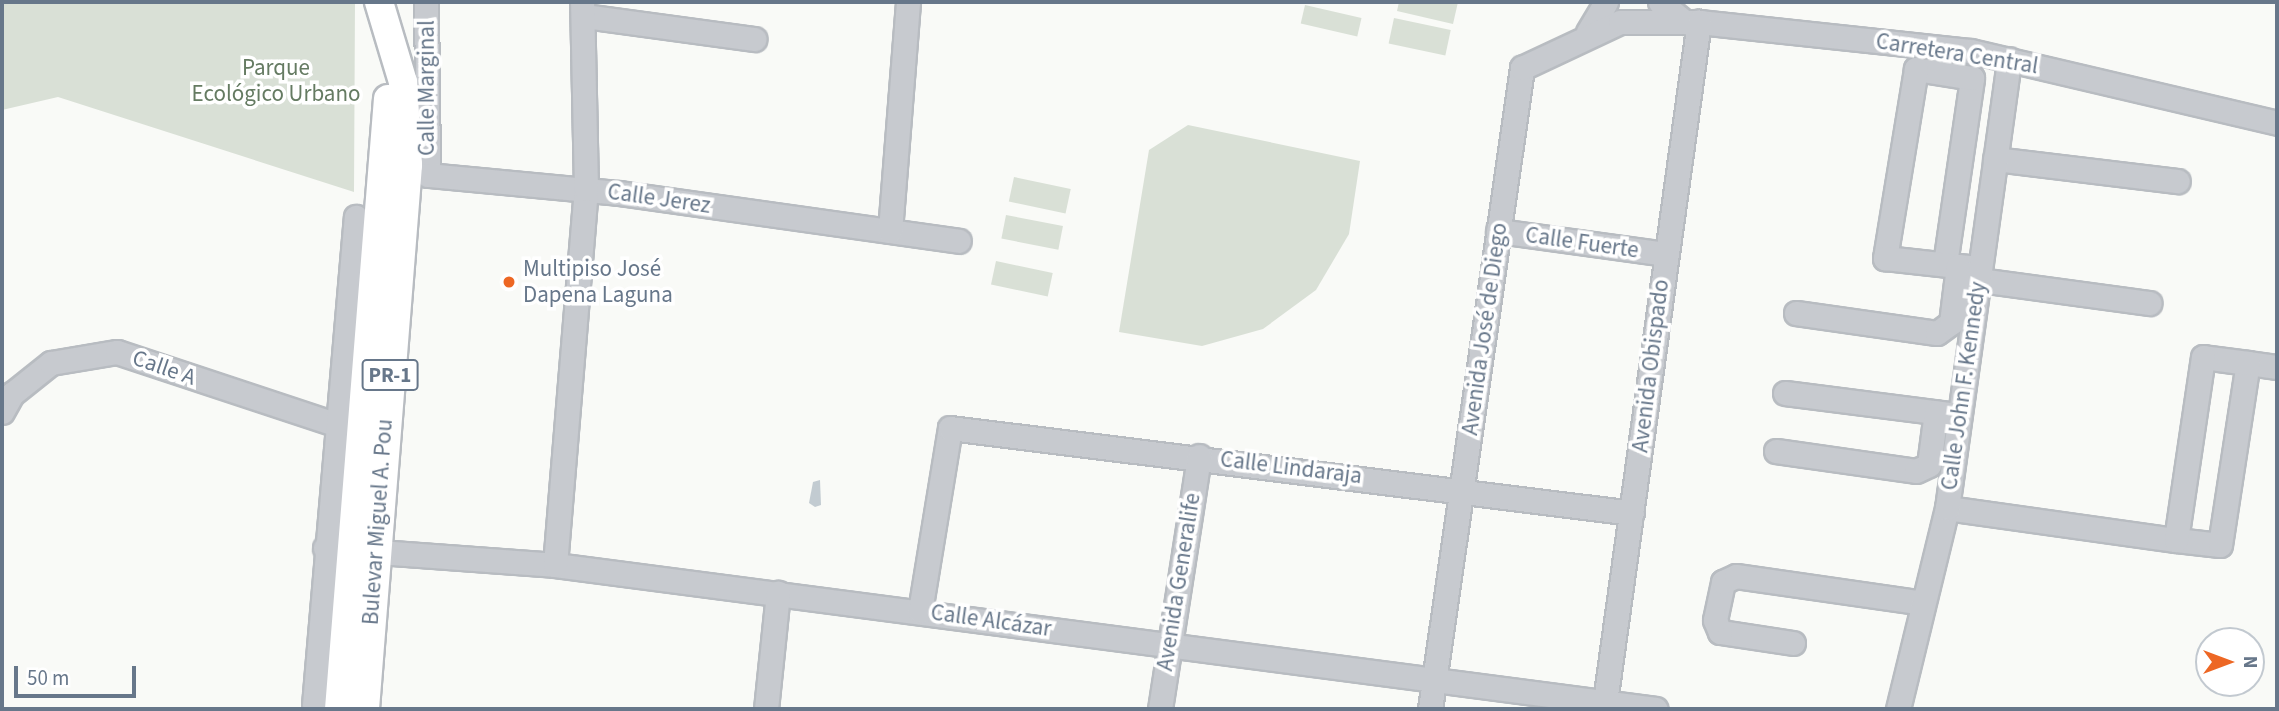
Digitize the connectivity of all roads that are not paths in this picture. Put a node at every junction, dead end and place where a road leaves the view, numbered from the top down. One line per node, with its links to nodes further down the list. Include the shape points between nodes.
1 (379, 2): 38 (main road, Bulevar Miguel A. Pou / PR-1, via 390,44 364,430)
2 (426, 2): 14 (street, Calle Marginal)
3 (908, 2): 18 (street)
4 (1606, 2): 9 (street)
5 (1660, 2): 8 (street)
6 (583, 9): 10 (street); 16 (street)
7 (1629, 10): 8 (street, Carretera Central); 9 (street, Avenida José de Diego)
8 (1692, 22): 11 (street, Carretera Central); 21 (street, Avenida Obispado)
9 (1588, 32): 19 (street, Avenida José de Diego, via 1522,68)
10 (754, 39)
11 (2009, 59): 12 (street, Carretera Central); 13 (street, Calle John F. Kennedy)
12 (2277, 123)
13 (1995, 159): 15 (street); 22 (street, Calle John F. Kennedy)
14 (428, 175): 16 (street, Calle Jerez)
15 (2178, 181)
16 (586, 188): 18 (street, Calle Jerez); 39 (street)
17 (356, 217): 31 (street)
18 (890, 231): 20 (street, Calle Jerez)
19 (1498, 231): 21 (street, Calle Fuerte); 34 (street, Avenida José de Diego)
20 (959, 242)
21 (1665, 254): 36 (street, Avenida Obispado)
22 (1965, 270): 22 (street, via 1885,258 1916,69 1972,78); 23 (street); 24 (street, via 1951,323 1937,333); 30 (street, Calle John F. Kennedy)
23 (2149, 303)
24 (1796, 313)
25 (2248, 363): 26 (street); 37 (street, via 2220,545); 37 (street, via 2203,357)
26 (2277, 367)
27 (1785, 393): 29 (street)
28 (2, 412): 31 (street, Calle A, via 12,394 51,363 117,352)
29 (1936, 412): 30 (street); 32 (street, via 1929,465 1916,471)
30 (1959, 415): 35 (street, Calle John F. Kennedy)
31 (341, 426): 38 (street)
32 (1776, 452)
33 (1199, 456): 34 (street, Calle Lindaraja); 42 (street, Calle Lindaraja, via 950,428); 44 (street, Avenida Generalife)
34 (1463, 489): 36 (street, Calle Lindaraja); 45 (street, Avenida José de Diego)
35 (1947, 508): 37 (street); 41 (street, Calle John F. Kennedy)
36 (1632, 513): 46 (street, Avenida Obispado)
37 (2176, 540)
38 (349, 550): 39 (street, Calle Alcázar); 47 (main road, Bulevar Miguel A. Pou / PR-1); 48 (main road, Bulevar Miguel A. Pou / PR-1)
39 (555, 565): 40 (street, Calle Alcázar)
40 (778, 593): 42 (street, Calle Alcázar); 49 (street)
41 (1923, 603): 43 (street, via 1736,576 1723,582 1714,620 1720,632); 53 (street, Calle John F. Kennedy)
42 (920, 611): 44 (street, Calle Alcázar)
43 (1793, 643)
44 (1168, 645): 45 (street, Calle Alcázar); 50 (street, Avenida Generalife)
45 (1434, 678): 46 (street, Calle Alcázar); 51 (street, Avenida José de Diego)
46 (1604, 706): 52 (street, Calle Alcázar)
47 (327, 707)
48 (365, 709)
49 (766, 709)
50 (1160, 709)
51 (1430, 709)
52 (1656, 709)
53 (1898, 709)

